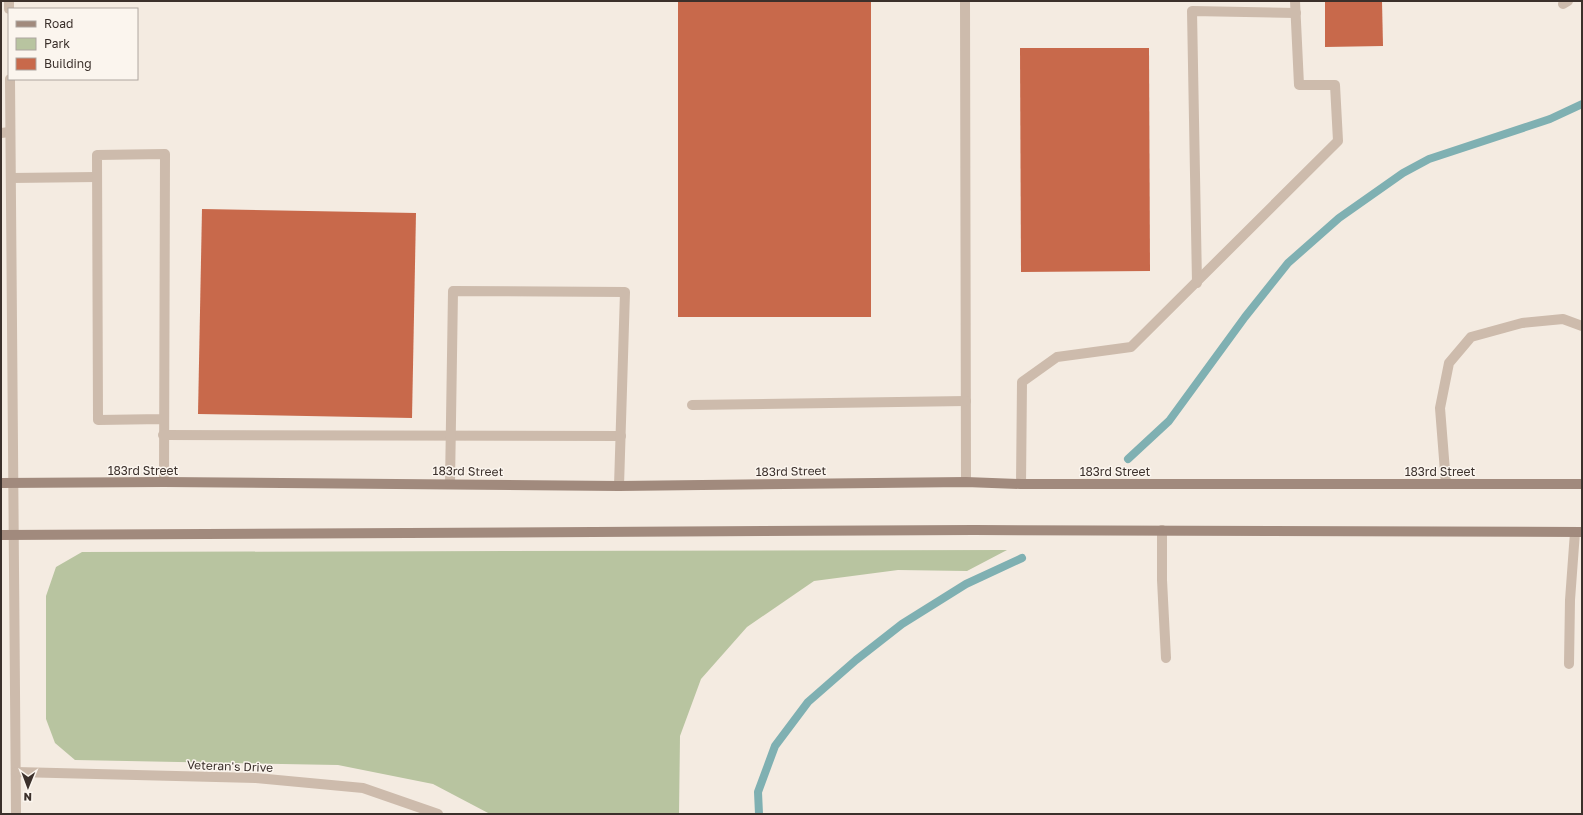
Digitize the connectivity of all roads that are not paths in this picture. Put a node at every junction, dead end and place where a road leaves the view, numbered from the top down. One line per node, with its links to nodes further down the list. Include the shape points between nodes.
1 (965, 1): 10 (street)
2 (1295, 1): 3 (street)
3 (1296, 13): 8 (street, via 1299,85 1335,84 1338,141); 8 (street, via 1192,11)
4 (10, 80): 5 (street)
5 (6, 132): 7 (street)
6 (97, 177): 7 (street); 12 (street, via 98,420); 12 (street, via 97,154 165,154)
7 (11, 178): 19 (street)
8 (1197, 283): 21 (street, via 1131,348 1057,357 1022,382)
9 (1582, 326): 22 (street, via 1563,319 1529,322 1471,337 1449,363 1440,408)
10 (966, 401): 11 (street); 17 (street)
11 (692, 405)
12 (163, 419): 14 (street)
13 (450, 434): 14 (street); 15 (street); 15 (street, via 453,292 625,292); 20 (street)
14 (163, 435): 16 (street)
15 (621, 436): 24 (street)
16 (164, 482): 19 (street, 183rd Street); 20 (street, 183rd Street)
17 (966, 482): 21 (street, 183rd Street); 24 (street, 183rd Street)
18 (1, 483): 19 (street, 183rd Street)
19 (13, 483): 28 (street)
20 (450, 484): 24 (street, 183rd Street)
21 (1021, 484): 22 (street, 183rd Street)
22 (1446, 484): 23 (street, 183rd Street)
23 (1582, 484)
24 (620, 486)
25 (1162, 530): 26 (street); 28 (street); 29 (street)
26 (1578, 532): 30 (street, via 1570,600)
27 (1, 534): 28 (street)
28 (14, 534): 31 (street)
29 (1166, 658)
30 (1569, 664)
31 (16, 772): 32 (street); 33 (street, Veteran's Drive, via 256,778 363,788)
32 (16, 814)
33 (438, 814)

